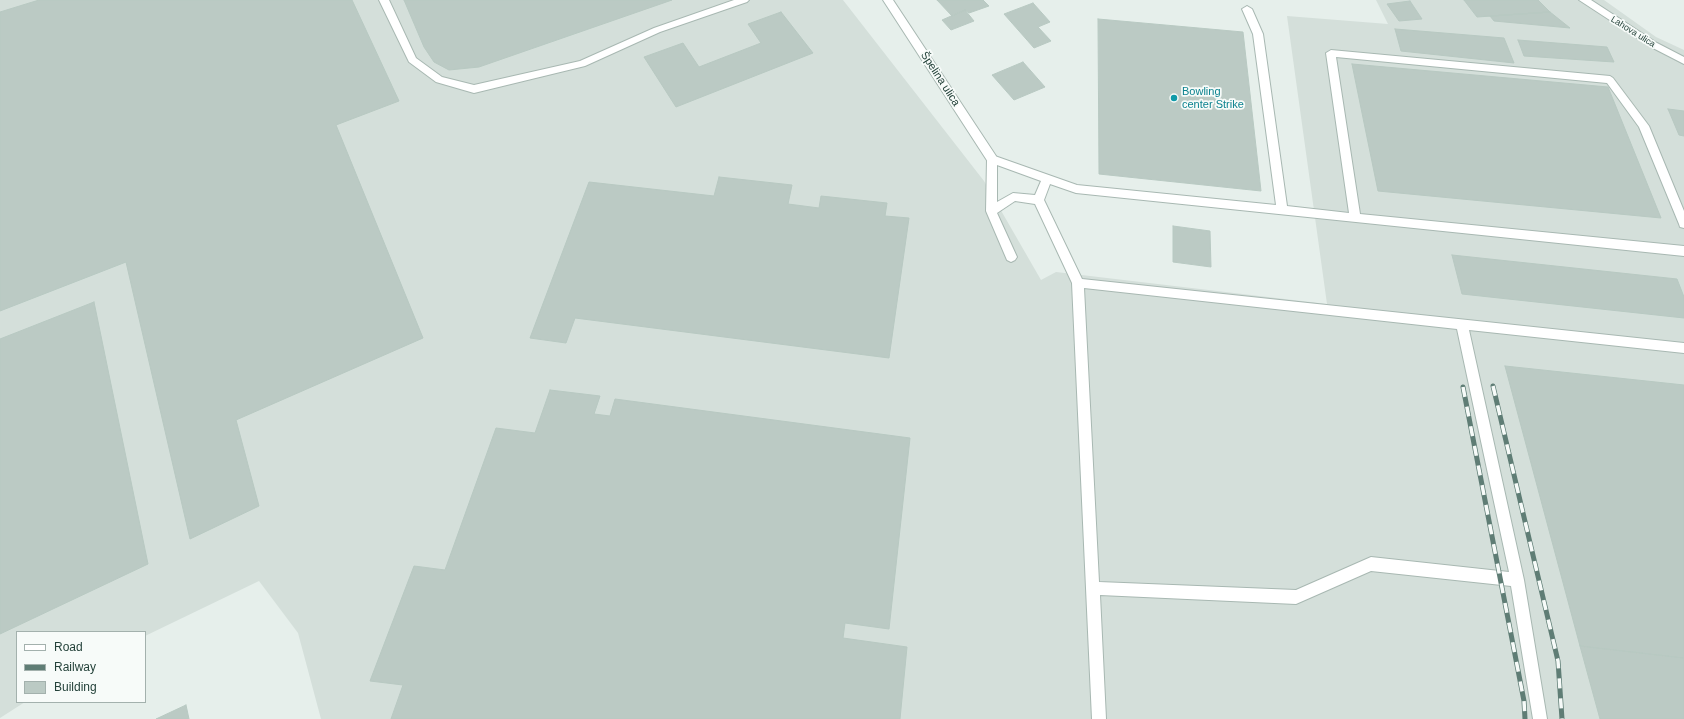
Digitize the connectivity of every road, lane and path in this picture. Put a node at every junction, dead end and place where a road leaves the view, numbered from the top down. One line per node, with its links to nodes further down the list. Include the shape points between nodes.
1 (384, 0): 2 (street, via 412,60 439,80 474,89 582,64 657,30)
2 (744, 0)
3 (888, 0): 7 (street, Špelina ulica)
4 (1584, 0): 6 (street, Lahova ulica)
5 (1247, 9): 10 (street, via 1258,34)
6 (1684, 61)
7 (992, 159): 8 (street); 11 (street)
8 (1047, 178): 9 (street); 10 (street, via 1076,189)
9 (1039, 200): 11 (street, via 1013,197); 16 (street)
10 (1282, 209): 12 (street)
11 (991, 211): 15 (street)
12 (1355, 216): 13 (street, via 1331,53 1610,80 1644,126); 14 (street)
13 (1684, 224)
14 (1684, 251)
15 (1011, 257)
16 (1078, 283): 17 (street); 20 (street)
17 (1462, 324): 18 (street); 19 (street)
18 (1684, 348)
19 (1517, 580): 20 (street, via 1371,564 1296,597); 22 (street)
20 (1092, 588): 21 (street)
21 (1099, 719)
22 (1540, 719)

